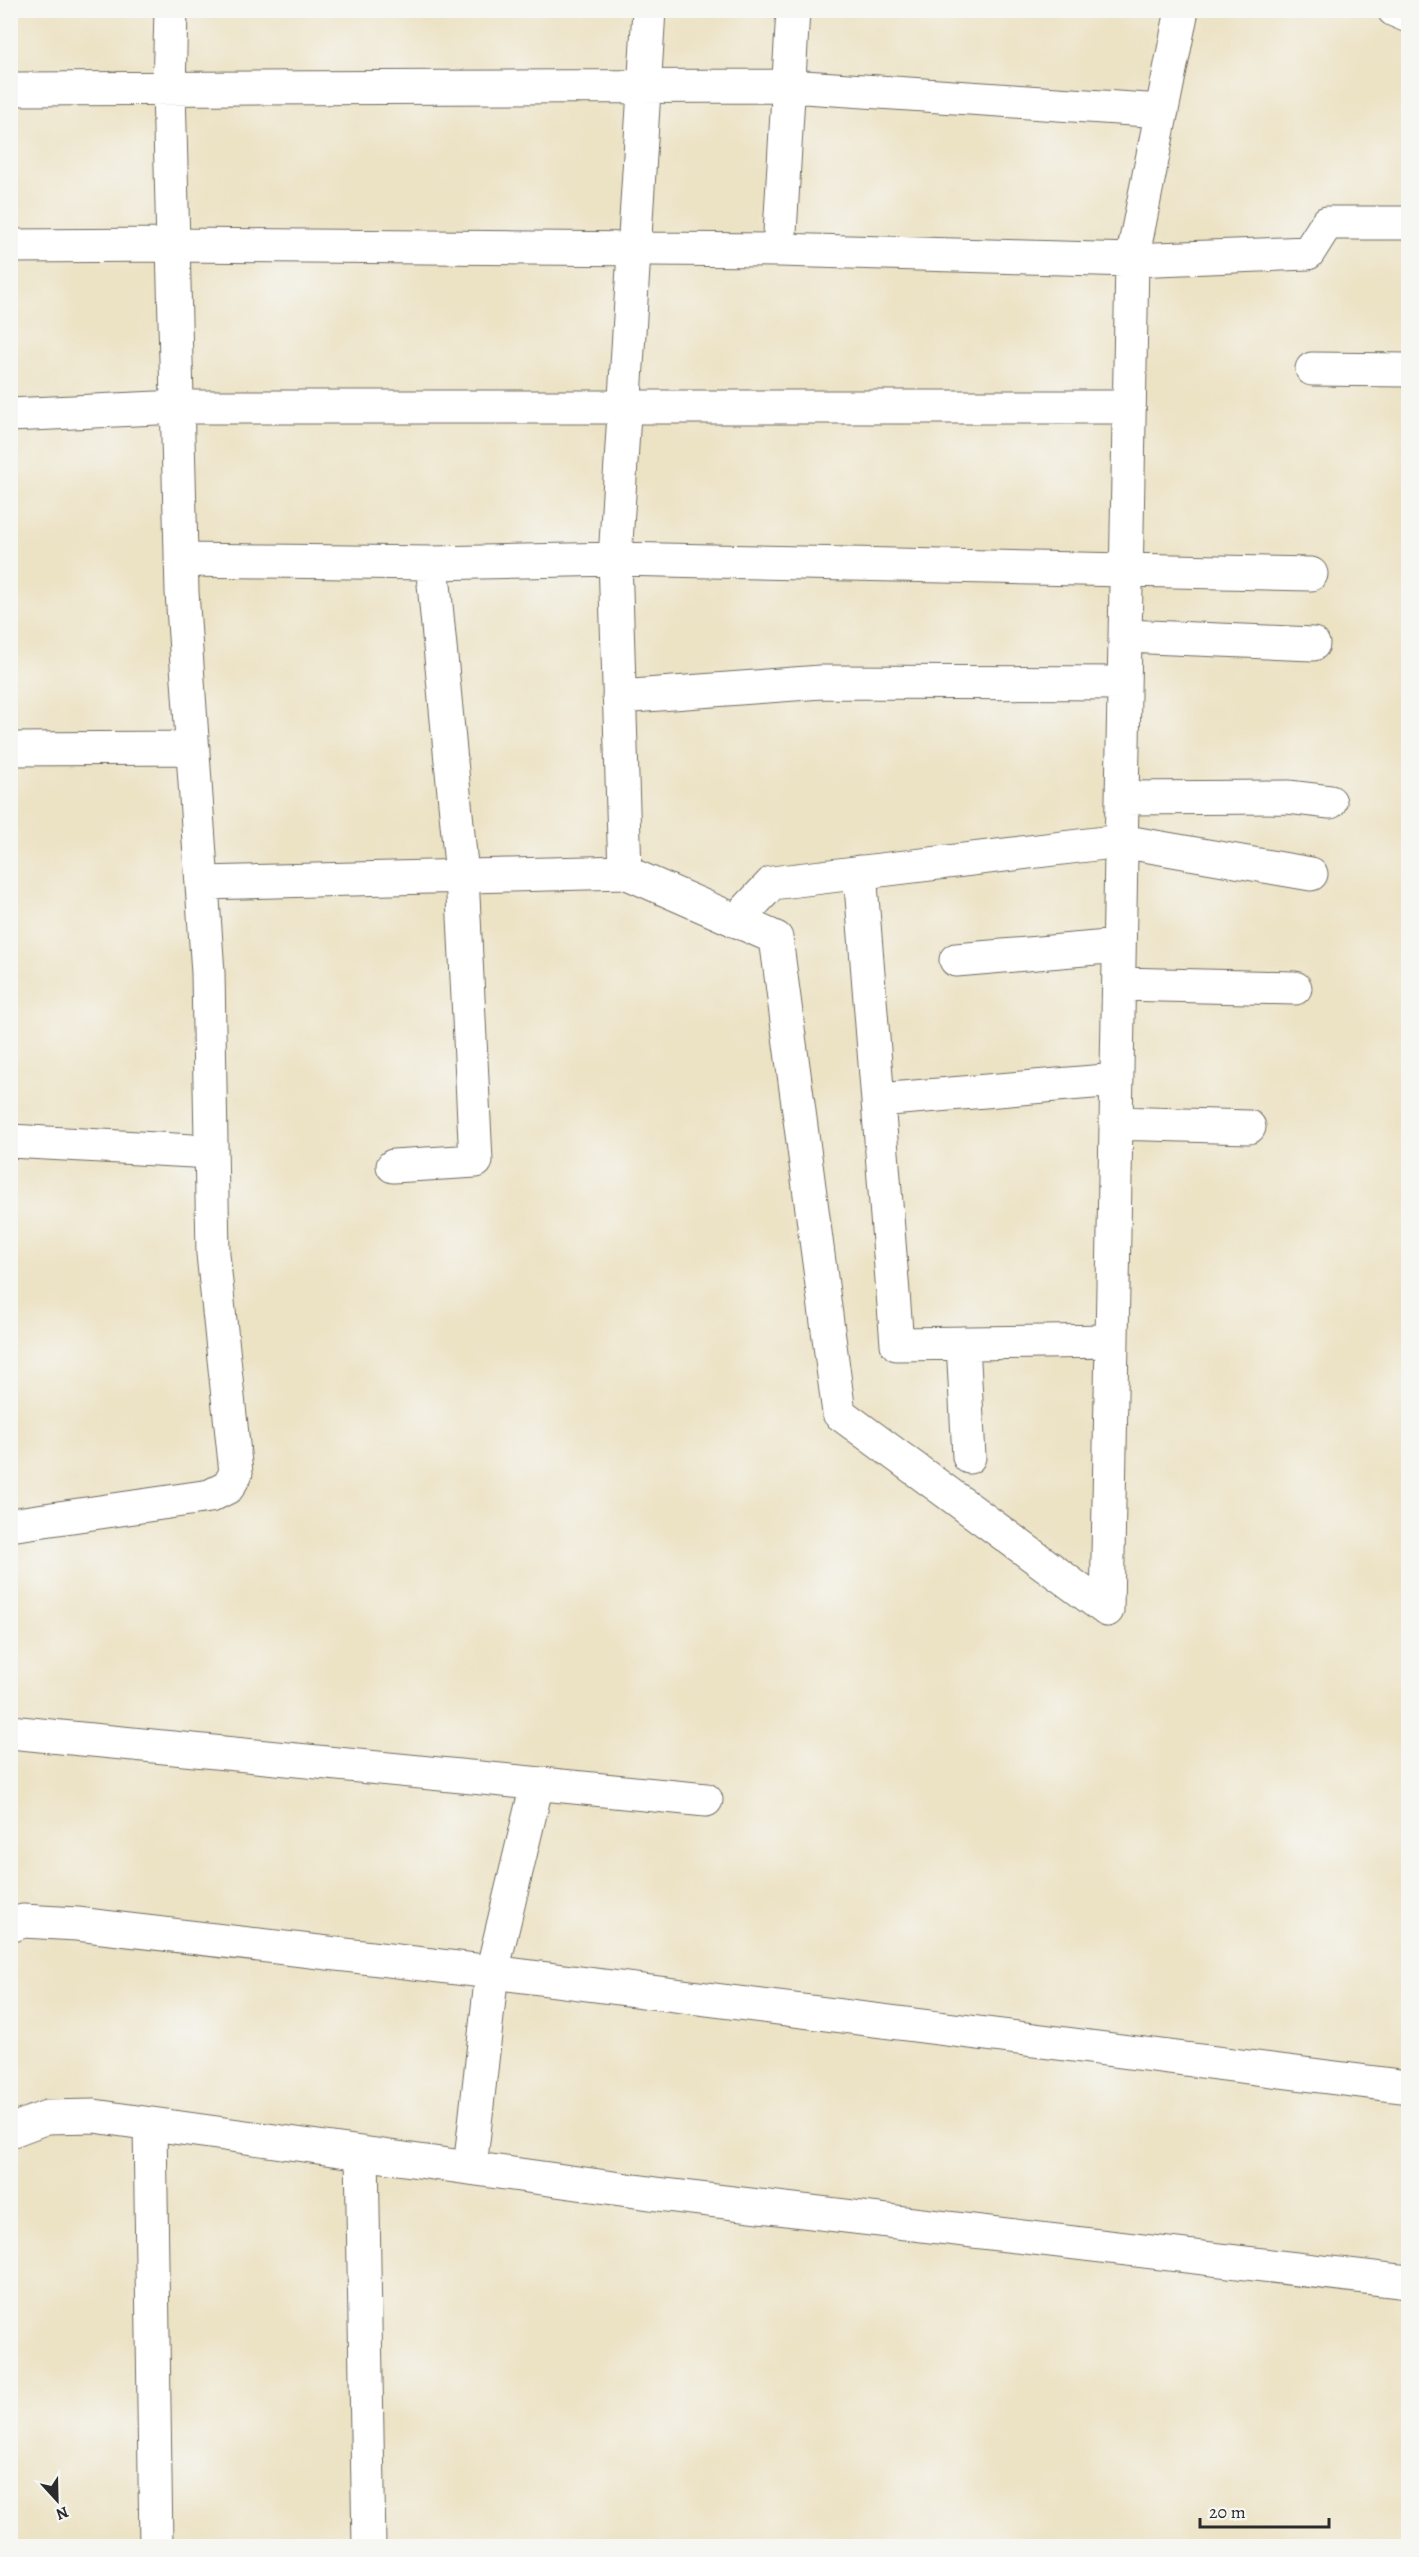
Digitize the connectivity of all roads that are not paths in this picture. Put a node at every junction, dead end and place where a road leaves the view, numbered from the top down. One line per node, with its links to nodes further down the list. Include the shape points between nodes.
1 (171, 10): 10 (street)
2 (649, 10): 7 (street)
3 (793, 10): 8 (street)
4 (1182, 10): 11 (street)
5 (1394, 10): 6 (street)
6 (1408, 16)
7 (644, 86): 8 (street); 10 (street); 15 (street)
8 (789, 86): 11 (street); 16 (street)
9 (10, 90): 10 (street)
10 (169, 90): 13 (street)
11 (1162, 111): 17 (street)
12 (1408, 223): 17 (street, via 1327,223 1308,253)
13 (174, 245): 14 (street); 15 (street); 20 (street)
14 (10, 246)
15 (634, 249): 16 (street); 21 (street)
16 (779, 250): 17 (street)
17 (1132, 260): 22 (street)
18 (1312, 369): 19 (street)
19 (1408, 370)
20 (178, 407): 21 (street); 23 (street); 25 (street)
21 (624, 407): 22 (street); 24 (street)
22 (1129, 407): 27 (street)
23 (10, 415)
24 (615, 559): 26 (street); 27 (street); 32 (street)
25 (181, 560): 26 (street); 33 (street)
26 (432, 563): 41 (street)
27 (1126, 569): 28 (street); 29 (street)
28 (1311, 574)
29 (1125, 636): 30 (street); 31 (street)
30 (1313, 644)
31 (1124, 683): 32 (street, via 821,682); 35 (street)
32 (619, 697): 38 (street)
33 (193, 748): 34 (street); 42 (street)
34 (10, 749)
35 (1122, 798): 36 (street, via 1288,797); 37 (street)
36 (1330, 802)
37 (1121, 841): 39 (street); 40 (street); 44 (street)
38 (625, 872): 41 (street); 43 (street)
39 (860, 872): 43 (street, via 772,883); 49 (street)
40 (1311, 874)
41 (462, 876): 42 (street); 54 (street, via 476,1161)
42 (202, 883): 53 (street)
43 (736, 921): 55 (street, via 776,938 839,1413 1107,1610)
44 (1119, 946): 45 (street); 46 (street)
45 (956, 960)
46 (1119, 984): 47 (street); 48 (street)
47 (1295, 988)
48 (1117, 1080): 49 (street); 50 (street)
49 (878, 1100): 56 (street, via 897,1344)
50 (1116, 1123): 51 (street); 55 (street)
51 (1249, 1127)
52 (10, 1141): 53 (street)
53 (211, 1152): 58 (street, via 213,1254 236,1473 228,1487 210,1496)
54 (393, 1166)
55 (1112, 1341): 56 (street)
56 (963, 1343): 57 (street)
57 (969, 1456)
58 (10, 1525)
59 (10, 1732): 60 (street)
60 (537, 1784): 61 (street); 63 (street)
61 (706, 1800)
62 (10, 1926): 63 (street, via 23,1921 76,1924)
63 (492, 1972): 64 (street); 68 (street)
64 (1408, 2087)
65 (150, 2124): 66 (street, via 94,2116 47,2117); 67 (street); 70 (street)
66 (10, 2131)
67 (362, 2153): 68 (street); 71 (street)
68 (470, 2168): 69 (street, via 657,2194)
69 (1408, 2282)
70 (156, 2547)
71 (369, 2547)

